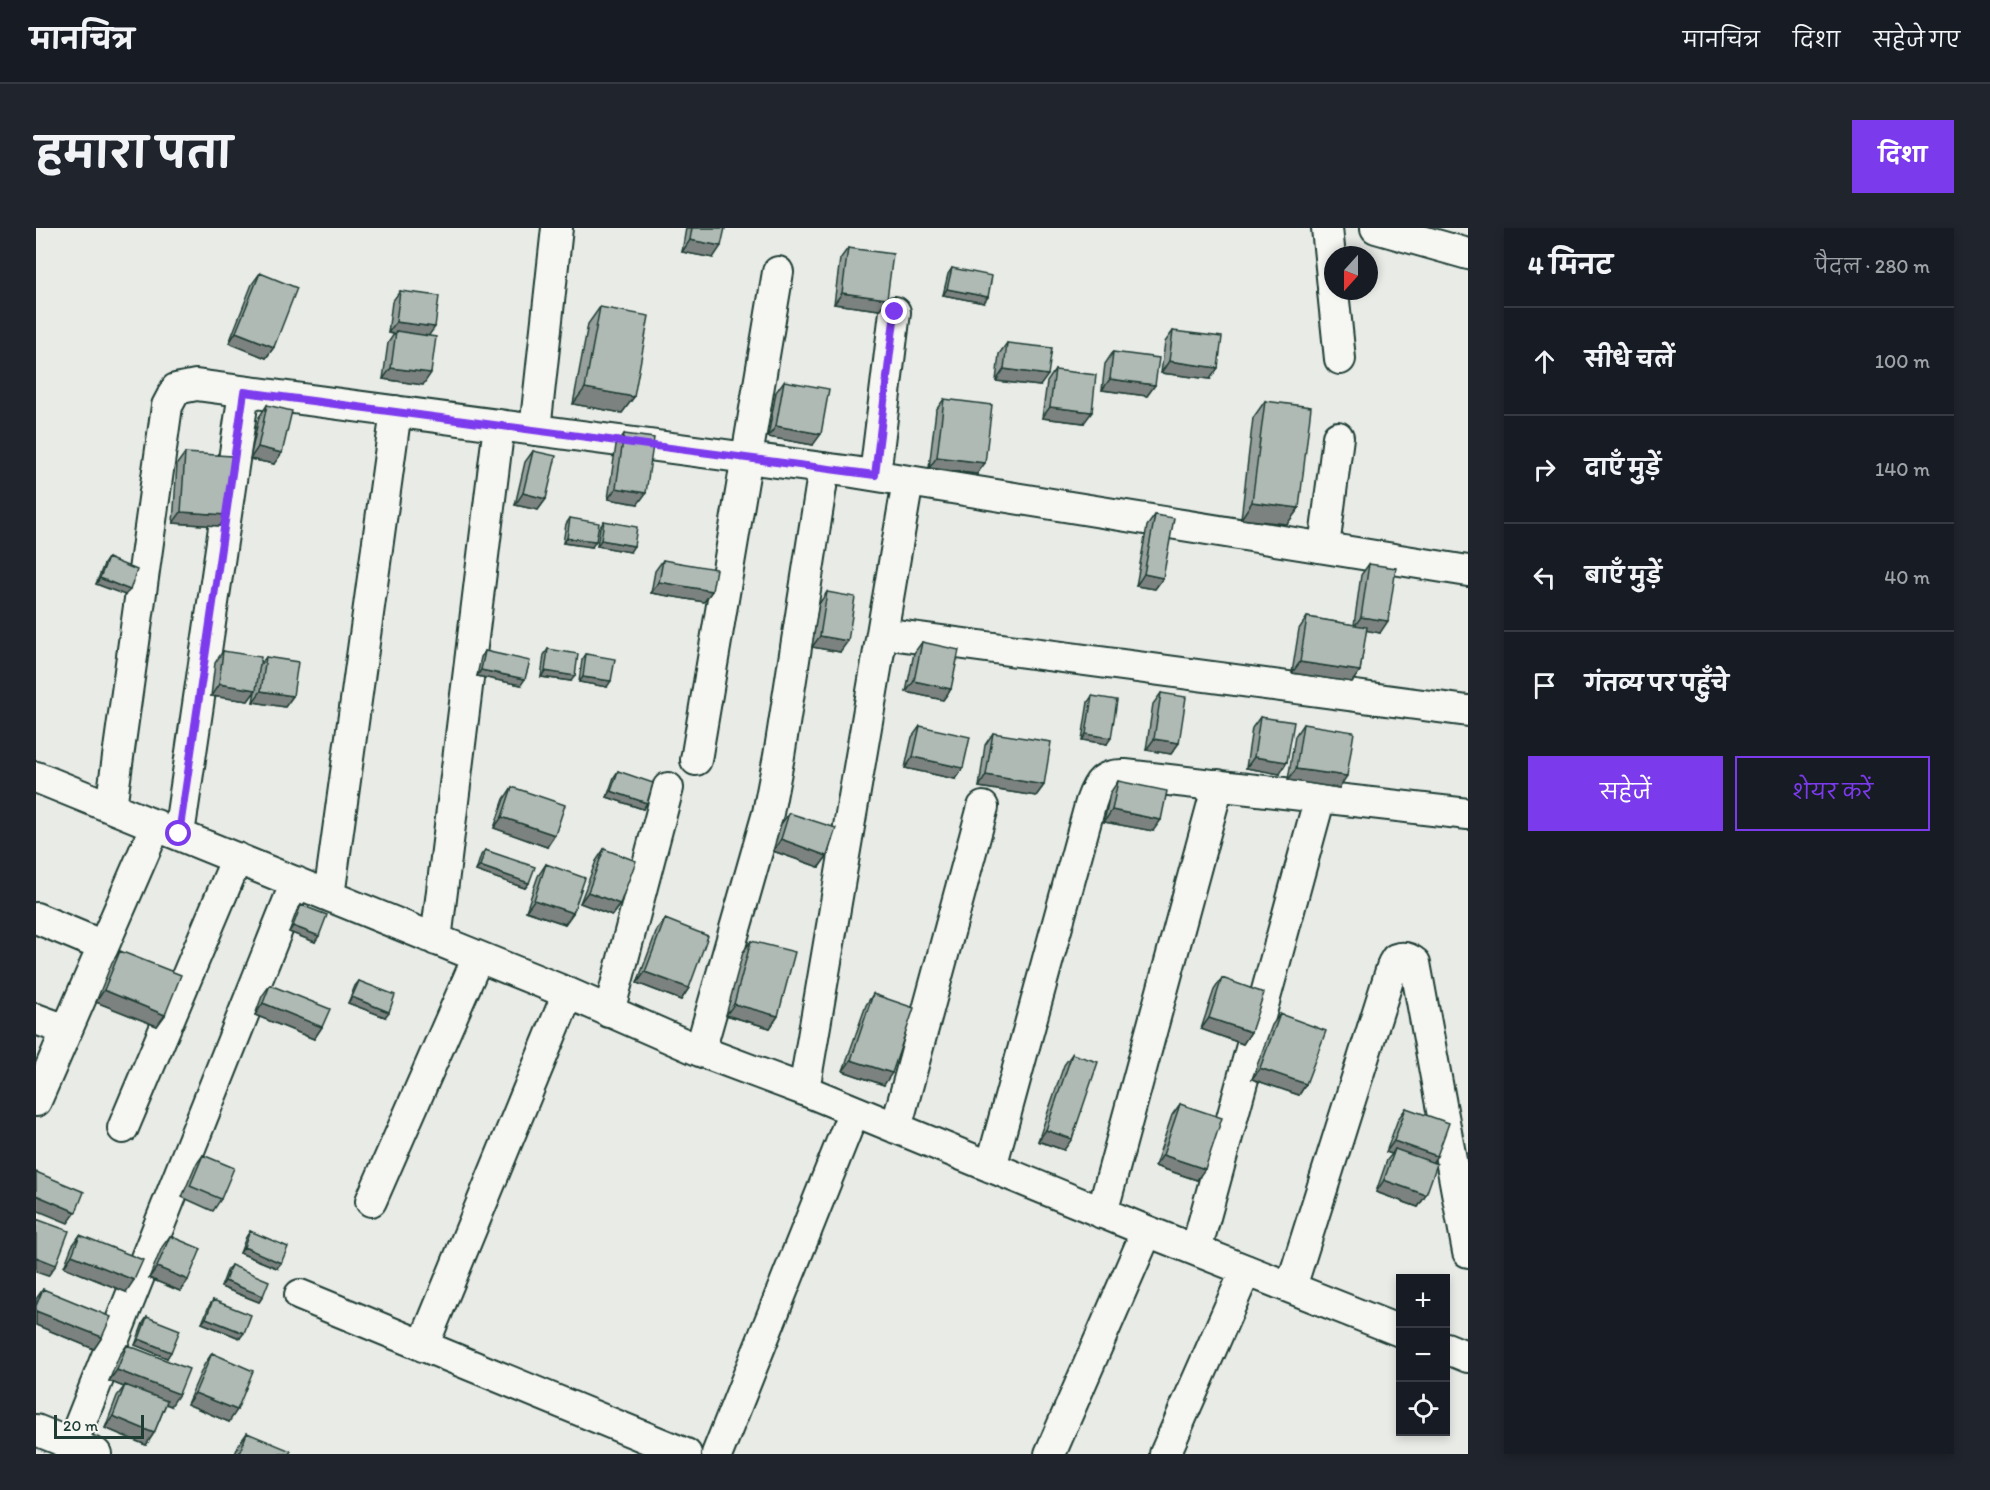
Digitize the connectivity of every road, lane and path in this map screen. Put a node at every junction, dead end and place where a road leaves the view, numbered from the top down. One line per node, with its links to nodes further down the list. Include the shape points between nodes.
1 (557, 228): 13 (street)
2 (1327, 228): 4 (street)
3 (1376, 228): 5 (street)
4 (1329, 246)
5 (1468, 254)
6 (778, 272): 15 (street)
7 (1334, 300): 9 (street)
8 (895, 312): 17 (street)
9 (1341, 359)
10 (244, 392): 11 (street); 28 (street, via 196,385 176,389 167,406); 31 (street)
11 (396, 411): 12 (street); 34 (street)
12 (499, 425): 13 (street); 36 (street)
13 (535, 430): 15 (street)
14 (1338, 437): 19 (street)
15 (748, 458): 16 (street); 23 (street)
16 (824, 468): 17 (street); 43 (street, via 768,813)
17 (875, 475): 18 (street)
18 (908, 481): 19 (street); 21 (street)
19 (1324, 547): 20 (street)
20 (1468, 571)
21 (882, 633): 22 (street); 44 (street)
22 (1468, 711)
23 (696, 760)
24 (36, 777): 28 (street)
25 (1218, 785): 27 (street); 49 (street, via 1112,774 1098,784); 51 (street)
26 (668, 788): 40 (street)
27 (1320, 797): 30 (street); 53 (street)
28 (111, 807): 31 (street)
29 (983, 807): 48 (street)
30 (1468, 814)
31 (167, 830): 32 (street); 37 (street)
32 (237, 858): 33 (street); 47 (street)
33 (296, 882): 34 (street); 63 (street)
34 (329, 896): 36 (street)
35 (36, 918): 37 (street)
36 (436, 940): 38 (street)
37 (103, 946): 42 (street)
38 (478, 957): 39 (street); 50 (street)
39 (568, 993): 40 (street); 59 (street)
40 (609, 1012): 43 (street)
41 (36, 1019): 42 (street)
42 (66, 1030): 45 (street)
43 (700, 1052): 44 (street)
44 (804, 1090): 46 (street)
45 (36, 1101)
46 (854, 1110): 48 (street); 65 (street)
47 (123, 1128)
48 (896, 1128): 49 (street)
49 (991, 1167): 51 (street)
50 (371, 1201)
51 (1102, 1213): 52 (street)
52 (1147, 1231): 53 (street); 66 (street)
53 (1196, 1250): 55 (street)
54 (1468, 1252): 56 (street, via 1415,963 1401,957 1393,964)
55 (1246, 1270): 56 (street); 67 (street)
56 (1291, 1287): 58 (street)
57 (300, 1295): 59 (street)
58 (1396, 1329)
59 (423, 1346): 64 (street)
60 (1450, 1350): 61 (street)
61 (1468, 1357)
62 (36, 1430): 63 (street)
63 (79, 1451)
64 (686, 1454)
65 (717, 1454)
66 (1050, 1454)
67 (1165, 1454)

